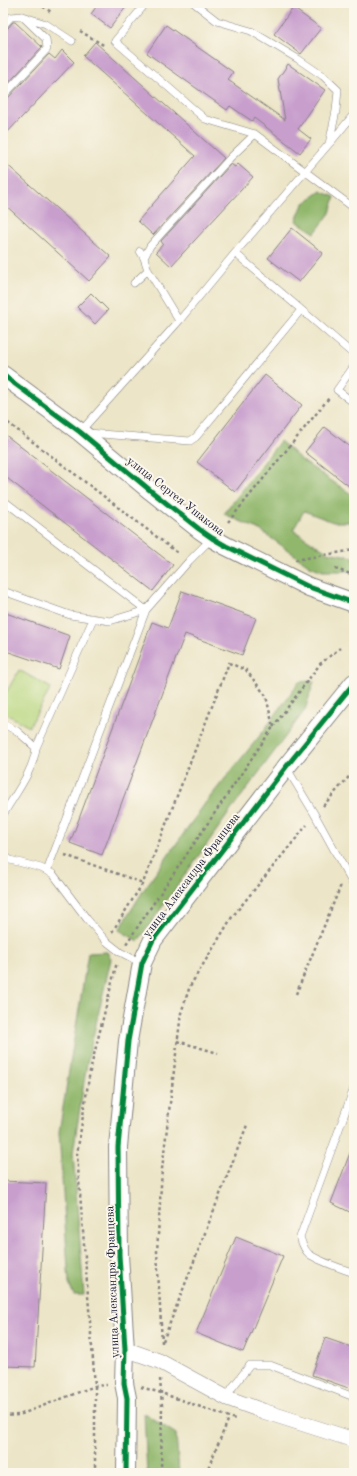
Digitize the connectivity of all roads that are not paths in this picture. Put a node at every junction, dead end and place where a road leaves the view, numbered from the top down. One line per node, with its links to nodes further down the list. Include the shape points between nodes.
1 (146, 3): 8 (lane, via 115,41 205,119)
2 (194, 3): 9 (lane, via 217,21 251,31 291,55 323,76 338,90)
3 (22, 16): 4 (lane, via 12,17); 5 (lane, via 46,24); 6 (lane, via 46,39 47,49)
4 (3, 26)
5 (72, 41)
6 (3, 96)
7 (353, 117): 9 (lane)
8 (255, 134): 10 (lane); 14 (lane, via 150,246)
9 (329, 144): 10 (lane)
10 (306, 172): 11 (lane); 13 (lane)
11 (354, 208)
12 (140, 251): 14 (lane)
13 (235, 253): 17 (lane); 18 (lane)
14 (144, 258): 15 (lane)
15 (148, 270): 16 (lane); 18 (lane)
16 (134, 283)
17 (301, 310): 19 (lane); 23 (lane, via 190,441)
18 (179, 321): 23 (lane)
19 (354, 357)
20 (354, 366): 22 (lane, via 337,390)
21 (3, 375): 23 (street, улица Сергея Ушакова)
22 (354, 403)
23 (80, 432): 25 (street, улица Сергея Ушакова)
24 (3, 500): 28 (lane)
25 (212, 538): 27 (street, улица Сергея Ушакова, via 309,587); 28 (lane)
26 (3, 591): 29 (lane, via 70,615)
27 (354, 603)
28 (146, 610): 29 (lane, via 110,621); 36 (lane)
29 (93, 619): 32 (lane)
30 (354, 683): 33 (street, улица Александра Францева)
31 (3, 724): 32 (lane, via 17,731)
32 (36, 748): 34 (lane, via 31,767)
33 (286, 767): 37 (lane); 38 (street, улица Александра Францева, via 153,940)
34 (3, 816)
35 (3, 854): 36 (lane, via 10,860)
36 (47, 871): 38 (lane, via 53,874 106,941 120,952)
37 (354, 886)
38 (142, 963): 41 (street, улица Александра Францева, via 128,1041 118,1147 118,1255)
39 (354, 1088): 40 (lane, via 300,1237 303,1246 316,1258)
40 (354, 1273)
41 (125, 1349): 43 (street, via 159,1360); 45 (street, улица Александра Францева)
42 (354, 1397): 43 (lane, via 270,1365 250,1365)
43 (227, 1398): 44 (street)
44 (354, 1440)
45 (126, 1473)

